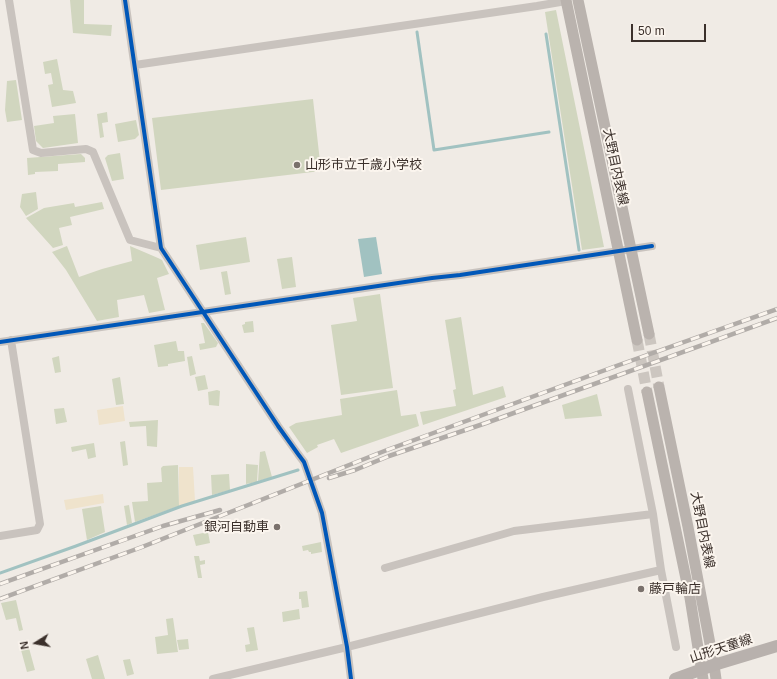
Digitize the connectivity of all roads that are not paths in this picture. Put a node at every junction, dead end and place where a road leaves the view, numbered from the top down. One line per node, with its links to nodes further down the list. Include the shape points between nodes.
1 (9, 0): 7 (street, via 32,150 40,153 86,150 93,152 130,240)
2 (126, 0): 5 (street)
3 (566, 0): 5 (street); 11 (main road, 大野目内表線)
4 (578, 0): 9 (main road, 大野目内表線)
5 (135, 65): 7 (street)
6 (652, 246): 8 (street)
7 (161, 248): 8 (street)
8 (203, 312): 10 (street); 21 (street, via 304,462 322,513)
9 (649, 334)
10 (11, 340): 12 (street); 17 (street, via 40,524 37,530)
11 (637, 340)
12 (0, 342)
13 (659, 387): 23 (main road, 大野目内表線)
14 (628, 389): 16 (street)
15 (647, 392): 24 (main road, 大野目内表線, via 690,598)
16 (653, 514): 18 (street, via 514,531); 19 (street)
17 (0, 536)
18 (385, 568)
19 (661, 570): 21 (street); 22 (street)
20 (777, 646): 23 (main road, 山形天童線)
21 (347, 647): 25 (street); 26 (street)
22 (676, 647)
23 (714, 665): 24 (main road, 山形天童線); 28 (main road, 大野目内表線)
24 (702, 674): 27 (main road, 山形天童線)
25 (213, 679)
26 (351, 679)
27 (675, 679)
28 (716, 679)

